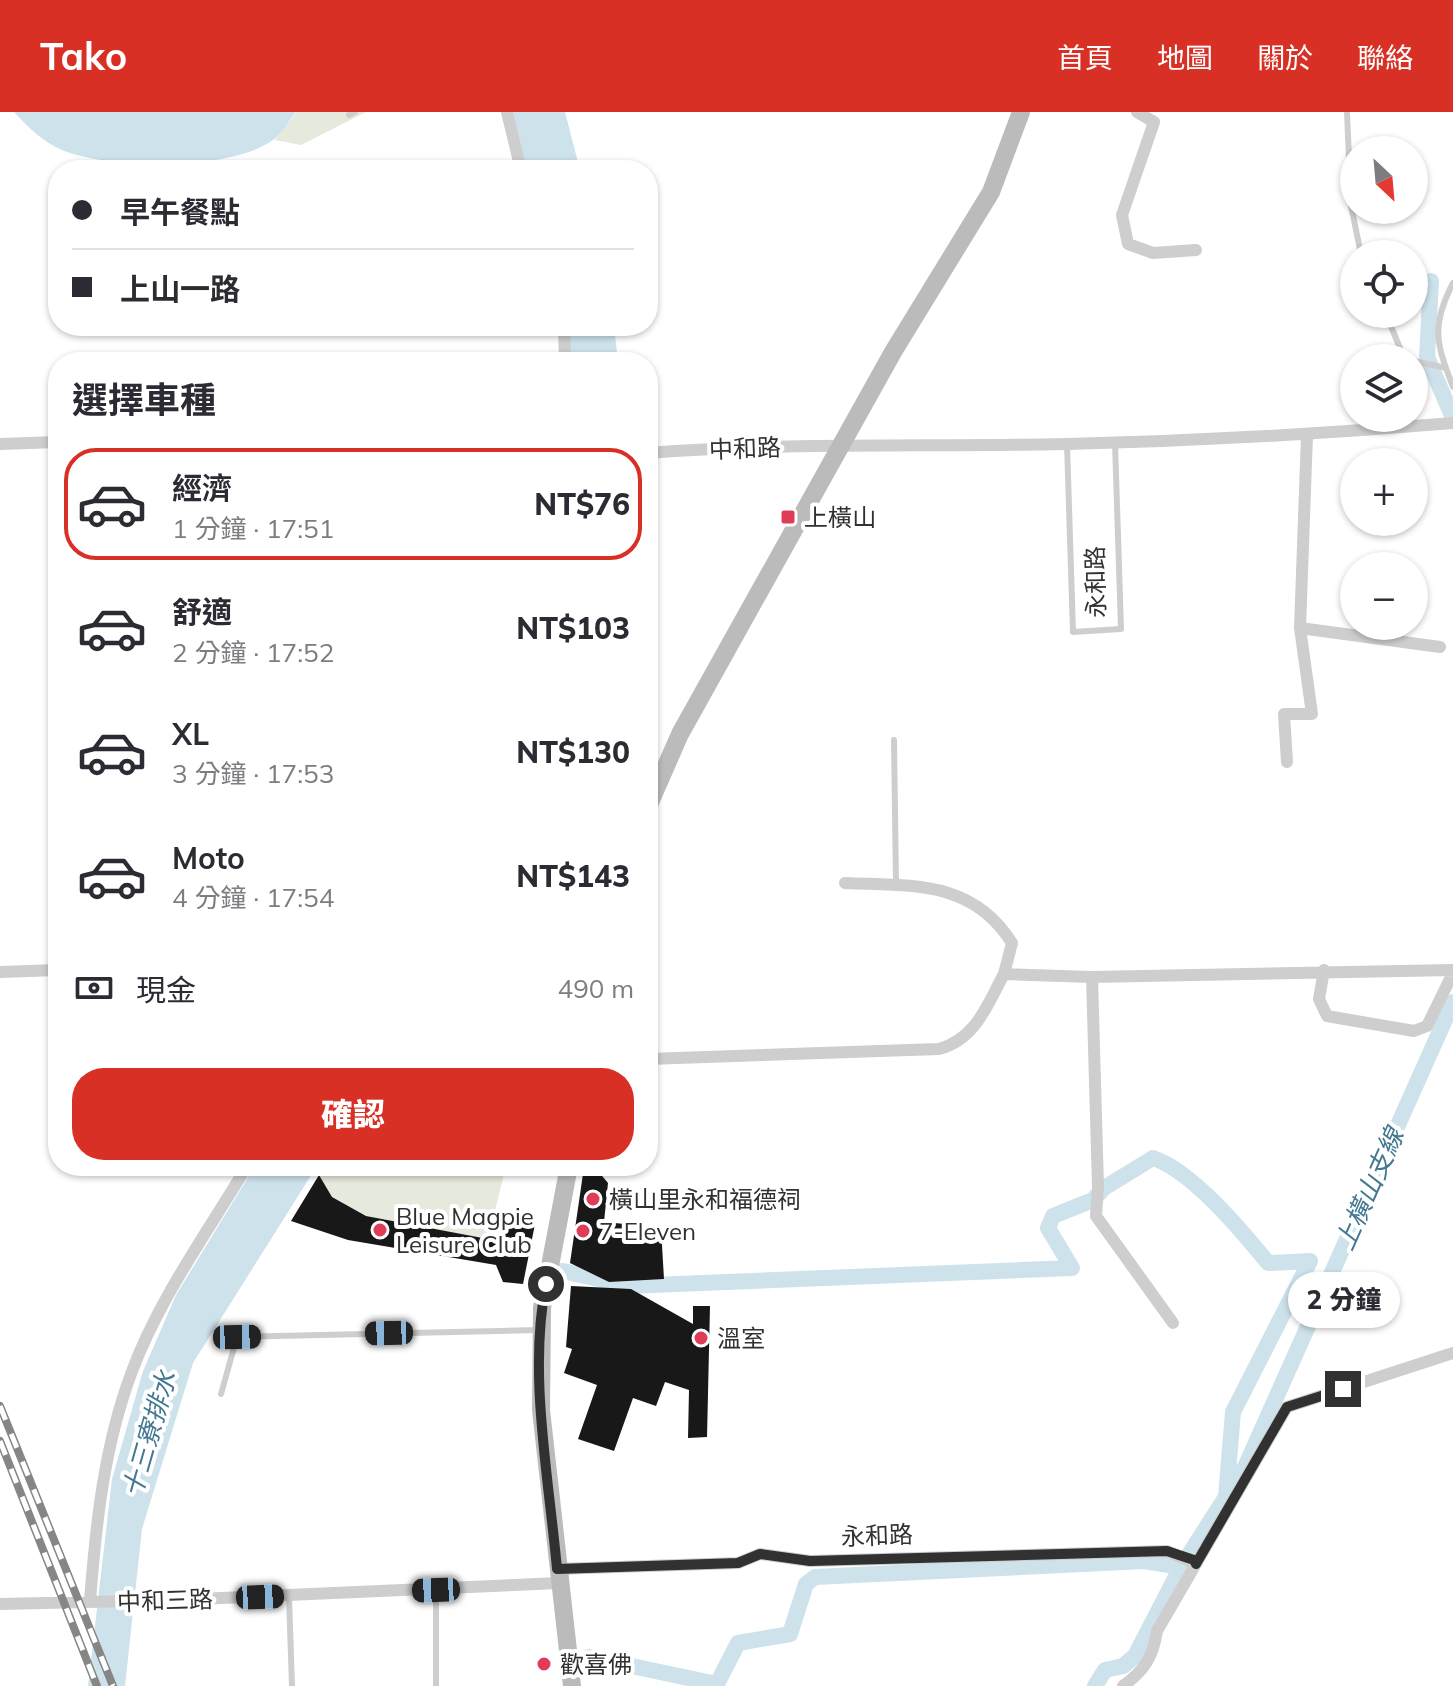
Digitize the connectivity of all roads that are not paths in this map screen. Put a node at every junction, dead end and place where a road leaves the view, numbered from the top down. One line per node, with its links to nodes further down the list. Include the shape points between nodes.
1 (507, 112): 5 (street)
2 (1021, 112): 18 (main road, via 991,192)
3 (1137, 112): 7 (street, via 1154,122 1122,215 1128,244 1153,253)
4 (1347, 112): 6 (lane, via 1351,206)
5 (519, 160)
6 (1358, 240)
7 (1196, 250)
8 (1453, 283): 10 (lane, via 1437,348)
9 (1428, 364): 10 (lane)
10 (1446, 368): 11 (lane)
11 (1453, 387)
12 (1453, 423): 13 (street)
13 (1307, 435): 15 (street); 20 (street)
14 (48, 442): 16 (street)
15 (1115, 443): 17 (street); 17 (lane, 永和路, via 1121,629 1073,632)
16 (0, 444)
17 (1067, 444): 18 (street)
18 (842, 445): 19 (street, 中和路); 24 (main road, via 680,734)
19 (658, 453)
20 (1300, 628): 21 (street); 23 (street, via 1312,714 1284,714)
21 (1440, 647)
22 (894, 740): 26 (lane)
23 (1287, 762)
24 (658, 784)
25 (845, 883): 26 (street)
26 (896, 883): 31 (street, via 948,893 998,921 1012,943)
27 (48, 970): 30 (street)
28 (1324, 970): 29 (street); 29 (street, via 1319,999 1327,1016 1414,1031 1427,1026); 32 (street)
29 (1453, 971)
30 (0, 972)
31 (1004, 974): 32 (street); 33 (street, via 970,1033 939,1049)
32 (1092, 977): 36 (street, via 1096,1216)
33 (658, 1059)
34 (241, 1176): 44 (street, via 131,1372 105,1465)
35 (567, 1176): 37 (main road)
36 (1173, 1323)
37 (542, 1330): 39 (lane, via 237,1337); 41 (main road, via 541,1410)
38 (1453, 1353): 40 (street, via 1287,1407)
39 (221, 1394)
40 (1194, 1562): 41 (street, 永和路, via 1167,1551 810,1561 760,1554 738,1563); 49 (street, via 1157,1631 1153,1654 1140,1674)
41 (558, 1576): 42 (street, 永和路); 48 (main road)
42 (436, 1590): 43 (street, 永和路); 47 (lane)
43 (289, 1596): 44 (street, 中和三路); 46 (lane)
44 (93, 1601): 45 (street, 中和三路)
45 (0, 1604)
46 (292, 1686)
47 (436, 1686)
48 (572, 1686)
49 (1123, 1686)

